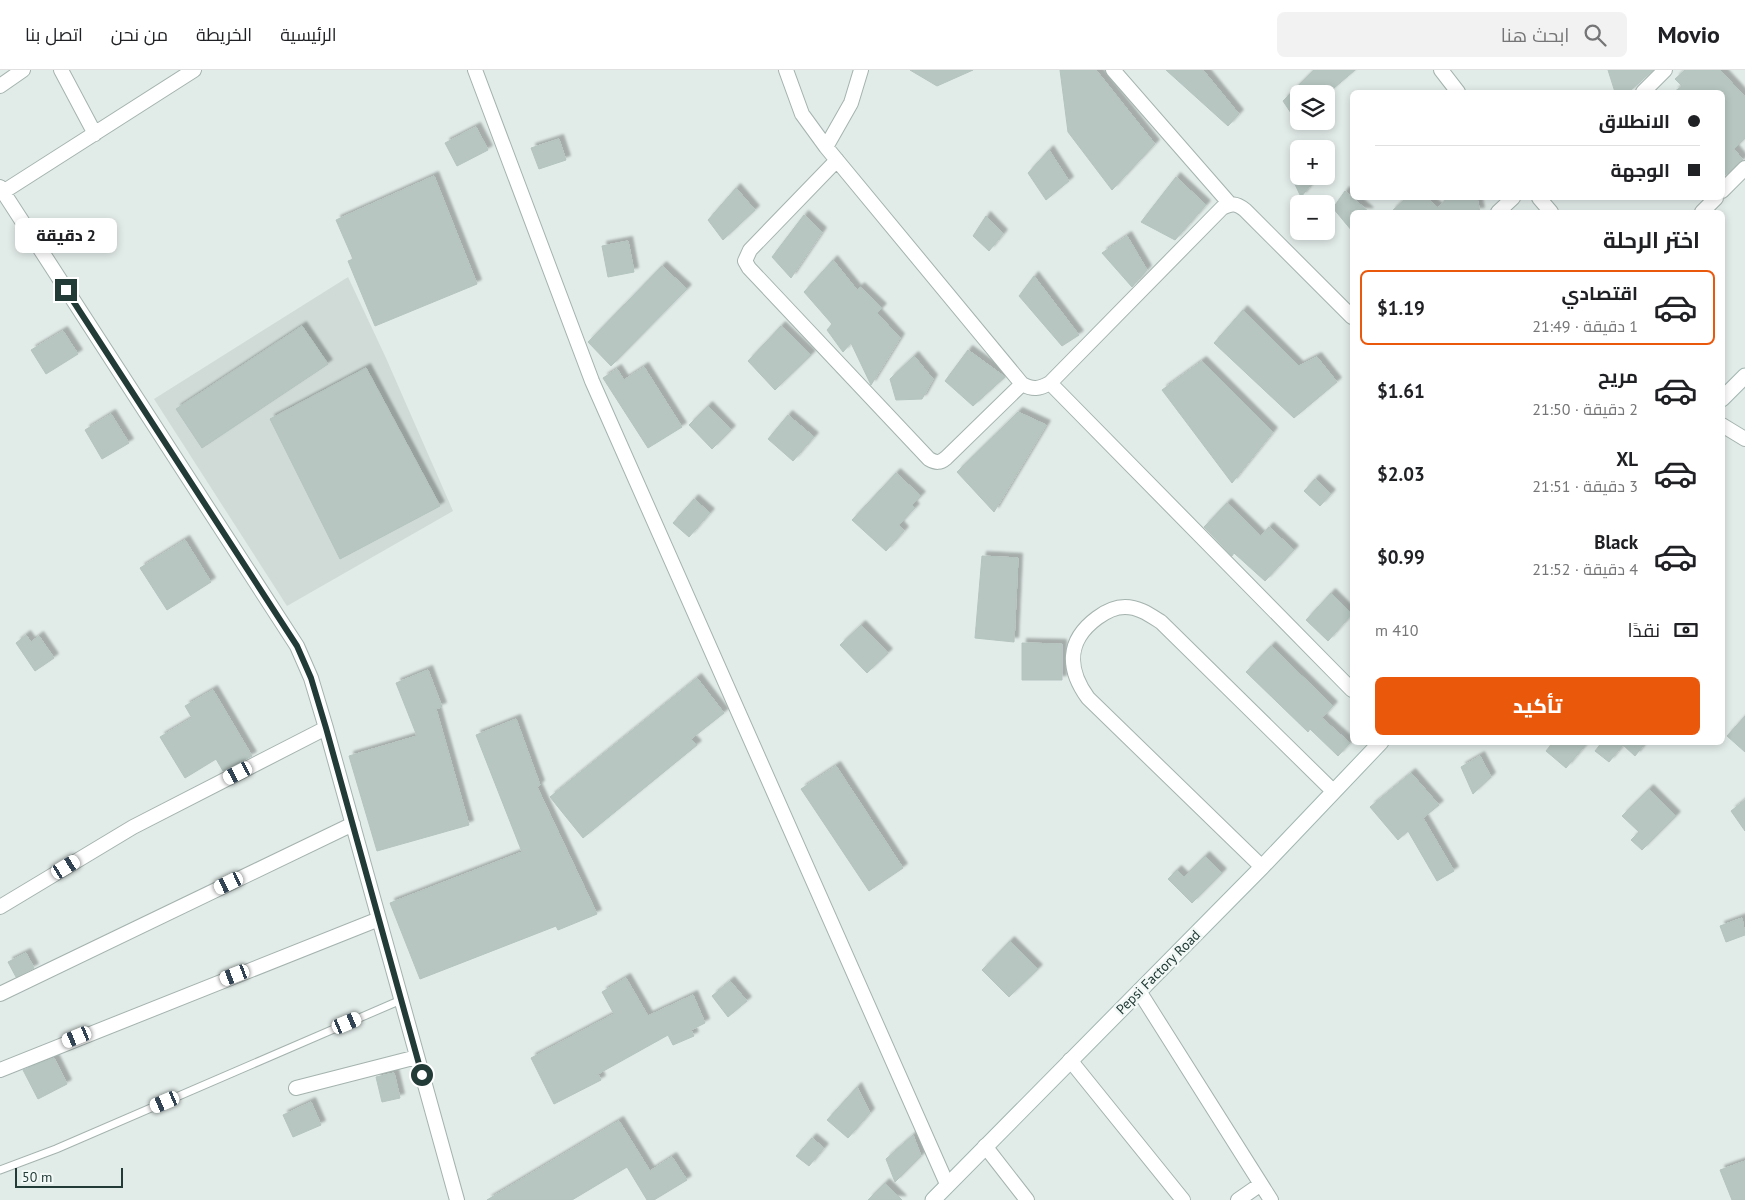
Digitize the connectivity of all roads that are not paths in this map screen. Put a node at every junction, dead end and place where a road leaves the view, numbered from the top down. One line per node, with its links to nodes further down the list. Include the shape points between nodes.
1 (23, 70): 10 (street)
2 (61, 70): 13 (street)
3 (194, 70): 13 (street)
4 (475, 70): 50 (street, via 592,381)
5 (786, 70): 14 (street, via 802,114)
6 (861, 70): 14 (street, via 851,103)
7 (1113, 70): 22 (street)
8 (1441, 70): 11 (street)
9 (1665, 70): 12 (street)
10 (0, 86)
11 (1456, 90)
12 (1645, 90)
13 (94, 134): 18 (street)
14 (826, 147): 15 (street)
15 (837, 160): 29 (street); 29 (street, via 750,250 745,261 748,268 935,463 946,458)
16 (1745, 168): 17 (street)
17 (1725, 188)
18 (2, 190): 34 (street, via 297,646 311,678)
19 (1511, 200): 23 (street)
20 (1541, 200): 24 (street)
21 (1714, 200): 25 (street)
22 (1230, 204): 26 (street, via 1237,204 1245,210); 28 (street, via 1222,208)
23 (1500, 210)
24 (1549, 210)
25 (1704, 210)
26 (1350, 315)
27 (1745, 376): 30 (main road)
28 (1050, 383): 29 (street, via 1031,389); 33 (street)
29 (1022, 384)
30 (1725, 396)
31 (1725, 427): 32 (street)
32 (1745, 439)
33 (1350, 688)
34 (326, 728): 37 (street); 39 (street, via 132,827)
35 (1378, 745): 36 (main road, Pepsi Factory Road)
36 (1333, 791): 38 (main road, Pepsi Factory Road); 38 (street, via 1161,622 1144,611 1125,607 1106,612 1089,625 1076,640 1072,661 1077,683 1088,698)
37 (353, 824): 40 (street); 42 (street)
38 (1262, 867): 41 (main road, Pepsi Factory Road)
39 (0, 907)
40 (379, 919): 43 (street); 46 (street)
41 (1139, 991): 45 (main road, Pepsi Factory Road); 51 (street)
42 (0, 994)
43 (401, 1000): 44 (street); 49 (lane, via 56,1149)
44 (417, 1057): 47 (street); 52 (street)
45 (1070, 1060): 48 (main road, Pepsi Factory Road); 55 (street)
46 (0, 1070)
47 (296, 1088)
48 (985, 1146): 50 (main road, Pepsi Factory Road); 54 (street)
49 (0, 1170)
50 (947, 1184): 53 (main road, Pepsi Factory Road)
51 (1260, 1184): 56 (street); 57 (street)
52 (457, 1200)
53 (933, 1200)
54 (1027, 1200)
55 (1183, 1200)
56 (1238, 1200)
57 (1271, 1200)

